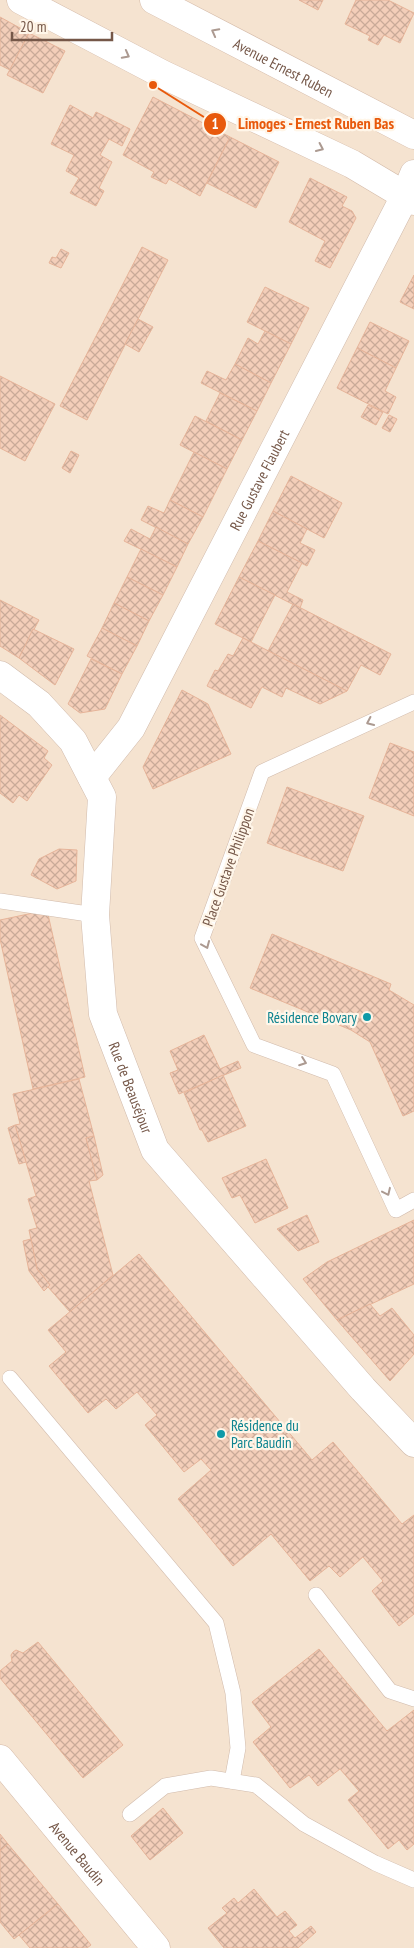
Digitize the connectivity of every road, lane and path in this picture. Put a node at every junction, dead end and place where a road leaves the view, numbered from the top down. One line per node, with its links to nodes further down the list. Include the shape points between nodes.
1 (21, 0): 4 (street, one-way to 4, via 162,74)
2 (154, 0): 3 (street, Avenue Ernest Ruben, one-way to 2)
3 (414, 134)
4 (411, 191): 7 (street, Rue Gustave Flaubert, via 131,728)
5 (0, 675): 7 (street, Rue de Beauséjour, via 40,704 73,741)
6 (414, 702): 10 (lane, Place Gustave Philippon, one-way to 10, via 262,772 202,938 254,1045 334,1074 396,1210)
7 (92, 777): 9 (street, Rue de Beauséjour, via 102,797)
8 (0, 901): 9 (lane)
9 (95, 915): 12 (street, Rue de Beauséjour, via 103,1014 155,1150)
10 (414, 1200)
11 (10, 1378): 16 (lane, via 216,1623 233,1693 238,1748)
12 (414, 1443)
13 (316, 1595): 14 (lane, via 390,1691)
14 (414, 1699)
15 (0, 1759): 19 (street, Avenue Baudin)
16 (232, 1782): 17 (lane, via 212,1778 165,1786); 18 (lane, via 256,1785 304,1824 375,1863)
17 (130, 1814)
18 (414, 1880)
19 (156, 1948)

